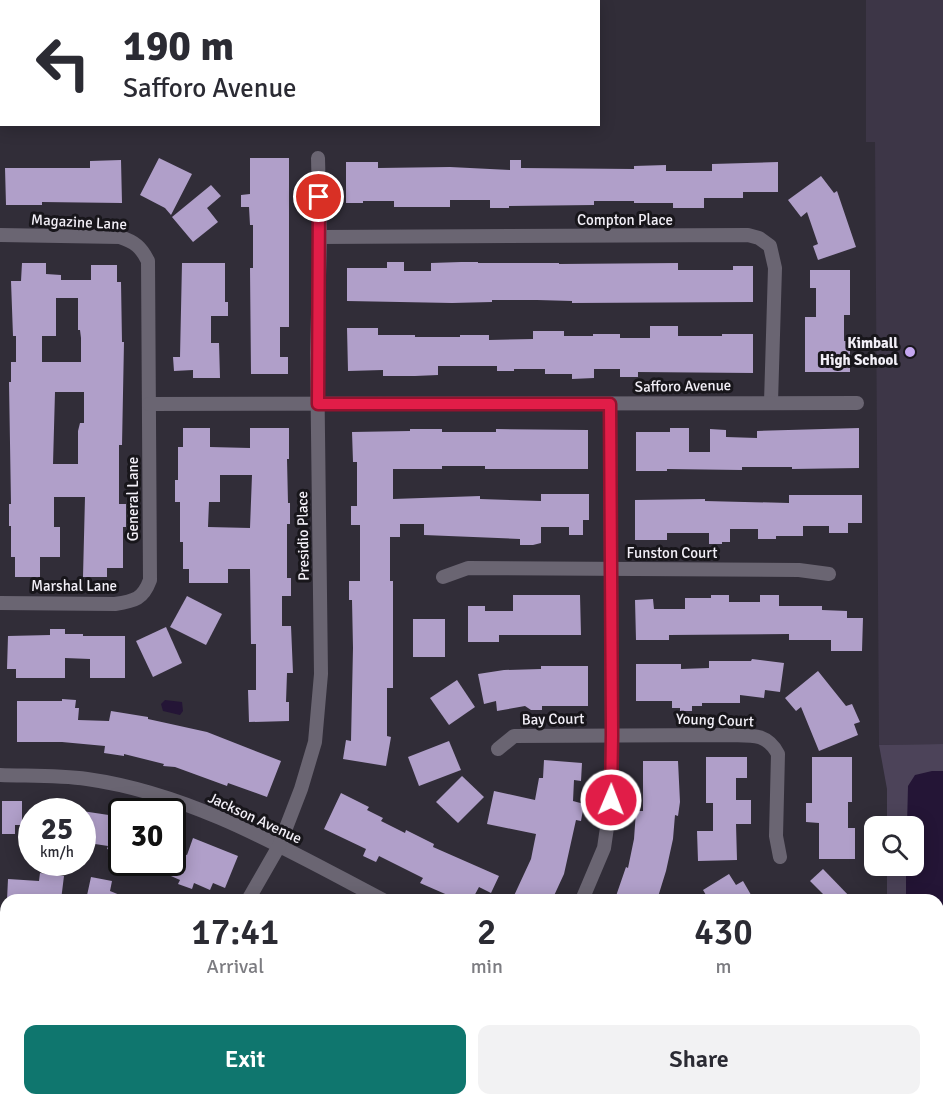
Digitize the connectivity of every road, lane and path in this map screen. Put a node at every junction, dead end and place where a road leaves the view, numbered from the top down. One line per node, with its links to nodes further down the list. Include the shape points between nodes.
1 (318, 158): 3 (street, Presidio Place)
2 (0, 235): 6 (street, Magazine Lane, via 120,237 134,241 142,249 148,261)
3 (320, 237): 4 (street, Compton Place, via 759,238 770,246 775,268); 7 (street, Presidio Place)
4 (771, 402): 5 (street, Safforo Avenue); 8 (street, Safforo Avenue)
5 (857, 403)
6 (149, 404): 7 (street, Safforo Avenue); 12 (street, General Lane, via 150,580)
7 (318, 404): 8 (street, Safforo Avenue); 17 (street, Presidio Place, via 321,674 315,742)
8 (610, 404): 9 (street)
9 (611, 569): 10 (street, Funston Court, via 800,570); 11 (street, Funston Court, via 468,568); 14 (street)
10 (829, 574)
11 (443, 577)
12 (145, 593): 13 (street, Marshal Lane, via 130,602 115,604)
13 (0, 603)
14 (612, 735): 15 (street, Bay Court, via 514,736); 18 (street, Young Court, via 766,738 778,754 776,836); 21 (street, via 611,800 604,848)
15 (498, 749)
16 (0, 775): 17 (street, Jackson Avenue, via 87,778 145,791 215,815)
17 (279, 846): 19 (street, Presidio Place); 20 (street, Jackson Avenue)
18 (780, 857)
19 (251, 894)
20 (371, 894)
21 (585, 894)

